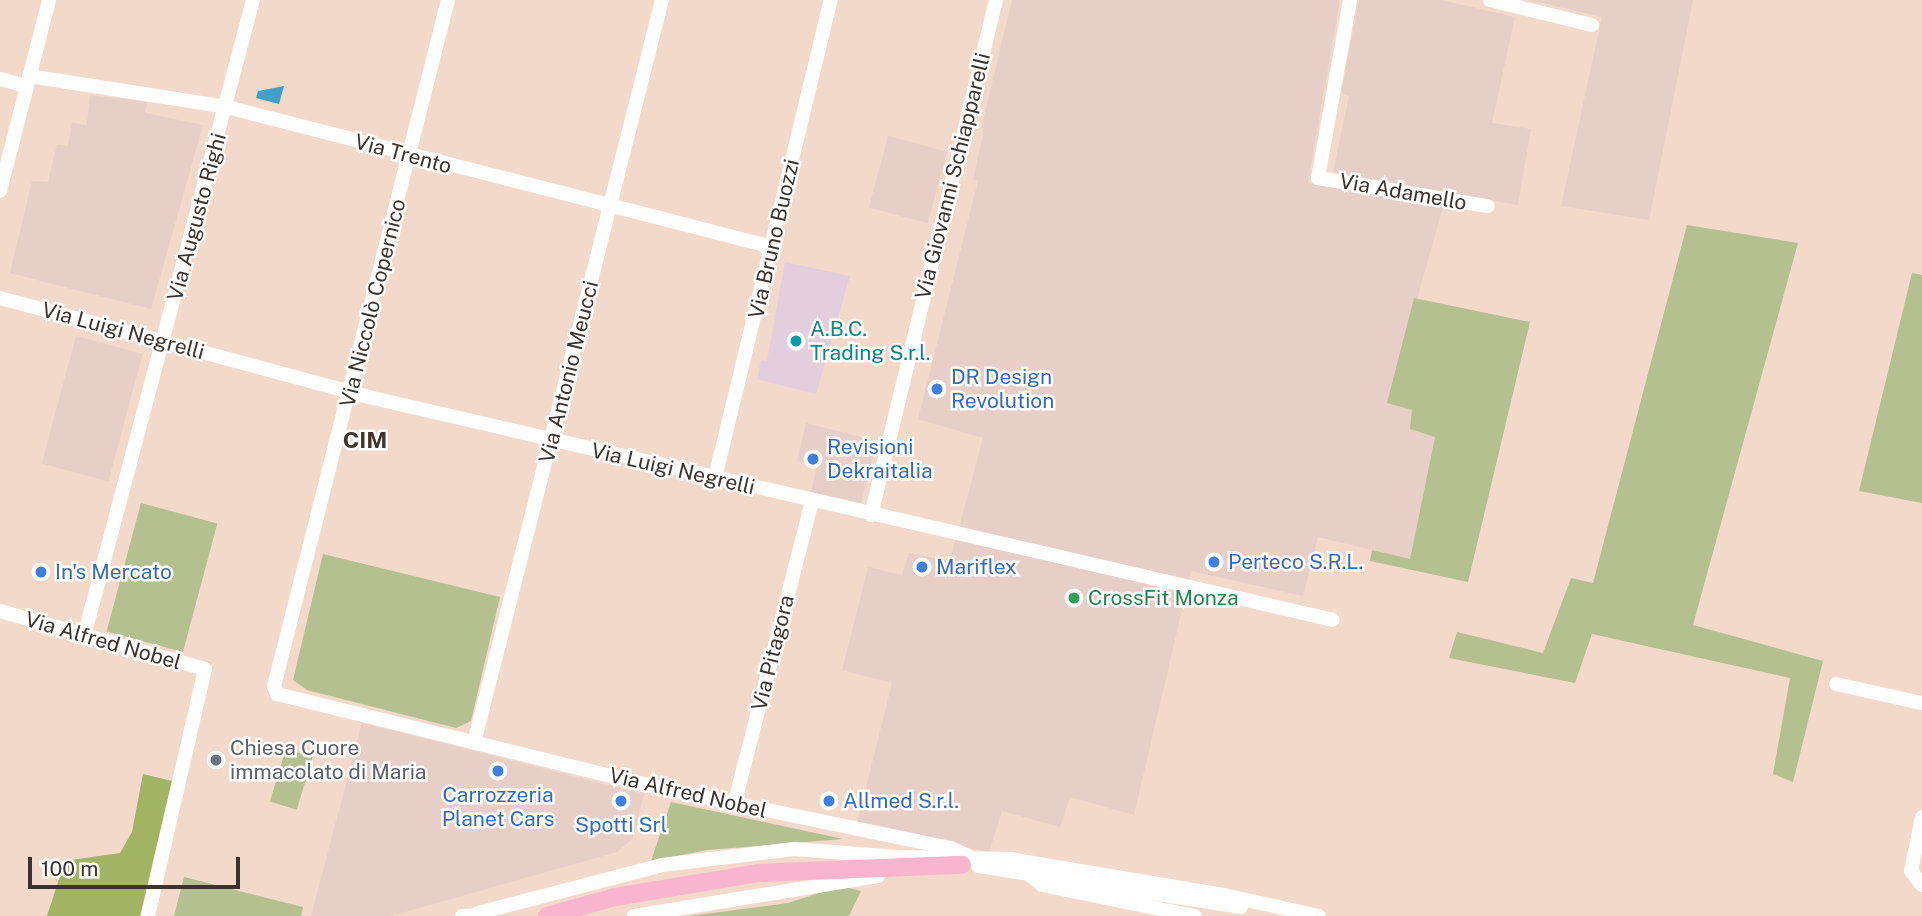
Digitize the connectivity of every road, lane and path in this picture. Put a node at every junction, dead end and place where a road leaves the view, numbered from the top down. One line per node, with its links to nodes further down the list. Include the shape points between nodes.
1 (48, 0): 11 (street)
2 (253, 0): 12 (street, Via Augusto Righi)
3 (448, 0): 13 (street, Via Niccolò Copernico)
4 (662, 0): 16 (street, Via Antonio Meucci)
5 (831, 0): 17 (street, Via Bruno Buozzi)
6 (996, 0): 26 (street, Via Giovanni Schiapparelli)
7 (1350, 0): 15 (street, Via Adamello, via 1318,178)
8 (1490, 0): 9 (street)
9 (1592, 25)
10 (0, 79): 11 (street, Via Trento)
11 (28, 81): 12 (street, Via Trento); 14 (street)
12 (227, 107): 13 (street, Via Trento); 21 (street, Via Augusto Righi)
13 (410, 156): 16 (street, Via Trento); 22 (street, Via Niccolò Copernico)
14 (0, 191)
15 (1488, 206)
16 (609, 208): 17 (street, Via Trento, via 761,244); 23 (street, Via Antonio Meucci)
17 (771, 251): 24 (street, Via Bruno Buozzi)
18 (0, 289): 20 (street, Via Luigi Negrelli)
19 (0, 299): 20 (street, Via Luigi Negrelli)
20 (17, 303): 21 (street, Via Luigi Negrelli)
21 (163, 341): 22 (street, Via Luigi Negrelli); 29 (street, Via Augusto Righi)
22 (351, 393): 23 (street, Via Luigi Negrelli); 31 (street, Via Niccolò Copernico)
23 (553, 441): 24 (street, Via Luigi Negrelli); 33 (street, Via Antonio Meucci)
24 (716, 478): 25 (street, Via Luigi Negrelli)
25 (812, 502): 26 (street, Via Luigi Negrelli); 34 (street, Via Pitagora)
26 (871, 515): 28 (street, Via Luigi Negrelli)
27 (0, 611): 29 (street, Via Alfred Nobel)
28 (1333, 620)
29 (85, 636): 43 (street, Via Alfred Nobel, via 205,670)
30 (1836, 684): 32 (street)
31 (274, 687): 33 (street, Via Alfred Nobel, via 286,698)
32 (1922, 703)
33 (474, 743): 34 (street, Via Alfred Nobel)
34 (734, 805): 37 (street, Via Alfred Nobel, via 951,848)
35 (1922, 817): 41 (street, via 1911,871)
36 (898, 857): 37 (street); 38 (main road); 42 (street, via 794,849 727,854 589,881)
37 (965, 860): 38 (main road); 39 (street, Via Alfred Nobel); 40 (street, Via Alfred Nobel); 46 (street)
38 (804, 869): 45 (main road, via 695,882)
39 (1025, 871): 40 (street, Via Alfred Nobel); 47 (street, Via Alfred Nobel, via 1042,885)
40 (1108, 879): 48 (street); 49 (street)
41 (1922, 885)
42 (484, 915): 44 (street)
43 (148, 916)
44 (462, 916)
45 (547, 916)
46 (634, 916)
47 (1195, 916)
48 (1303, 916)
49 (1319, 916)

